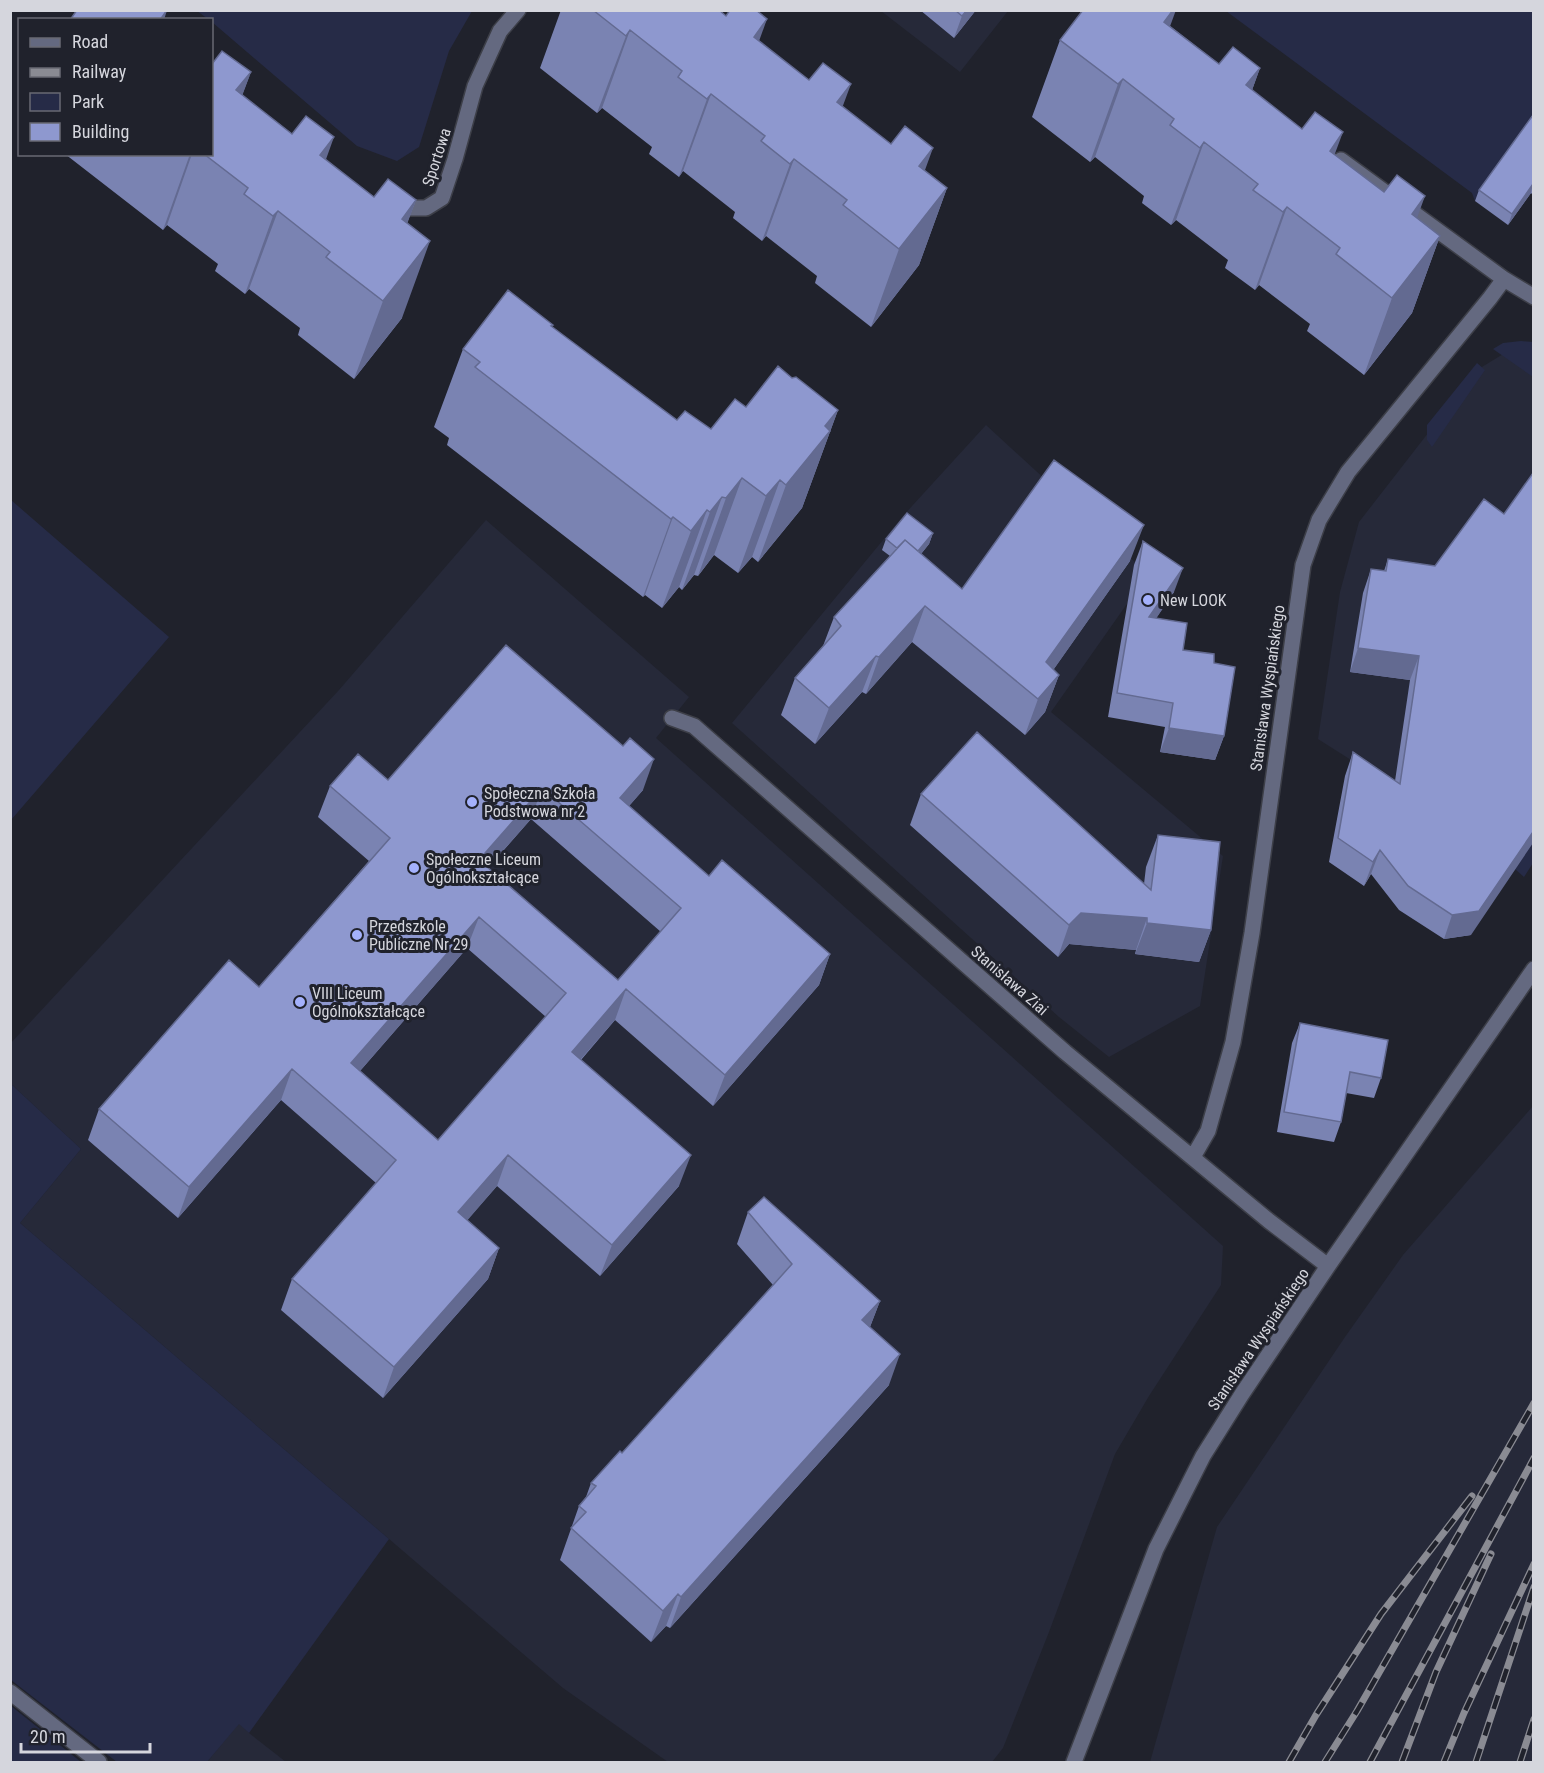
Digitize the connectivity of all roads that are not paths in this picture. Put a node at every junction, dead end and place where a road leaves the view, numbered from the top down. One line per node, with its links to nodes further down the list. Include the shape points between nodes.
1 (518, 10): 3 (street, Sportowa, via 500,31 475,86 442,198 426,208 389,208)
2 (1330, 152): 4 (street)
3 (380, 202)
4 (1504, 279): 5 (street); 8 (street, Stanisława Wyspiańskiego, via 1348,472 1319,520 1307,553 1233,1042 1208,1131)
5 (1533, 297)
6 (672, 718): 8 (street, Stanisława Ziai, via 694,726 1065,1052)
7 (1533, 969): 9 (street, Stanisława Wyspiańskiego)
8 (1193, 1157): 9 (street, Stanisława Ziai)
9 (1328, 1266): 12 (street, Stanisława Wyspiańskiego, via 1203,1456 1156,1549)
10 (10, 1692): 11 (street)
11 (99, 1762)
12 (1074, 1762)

